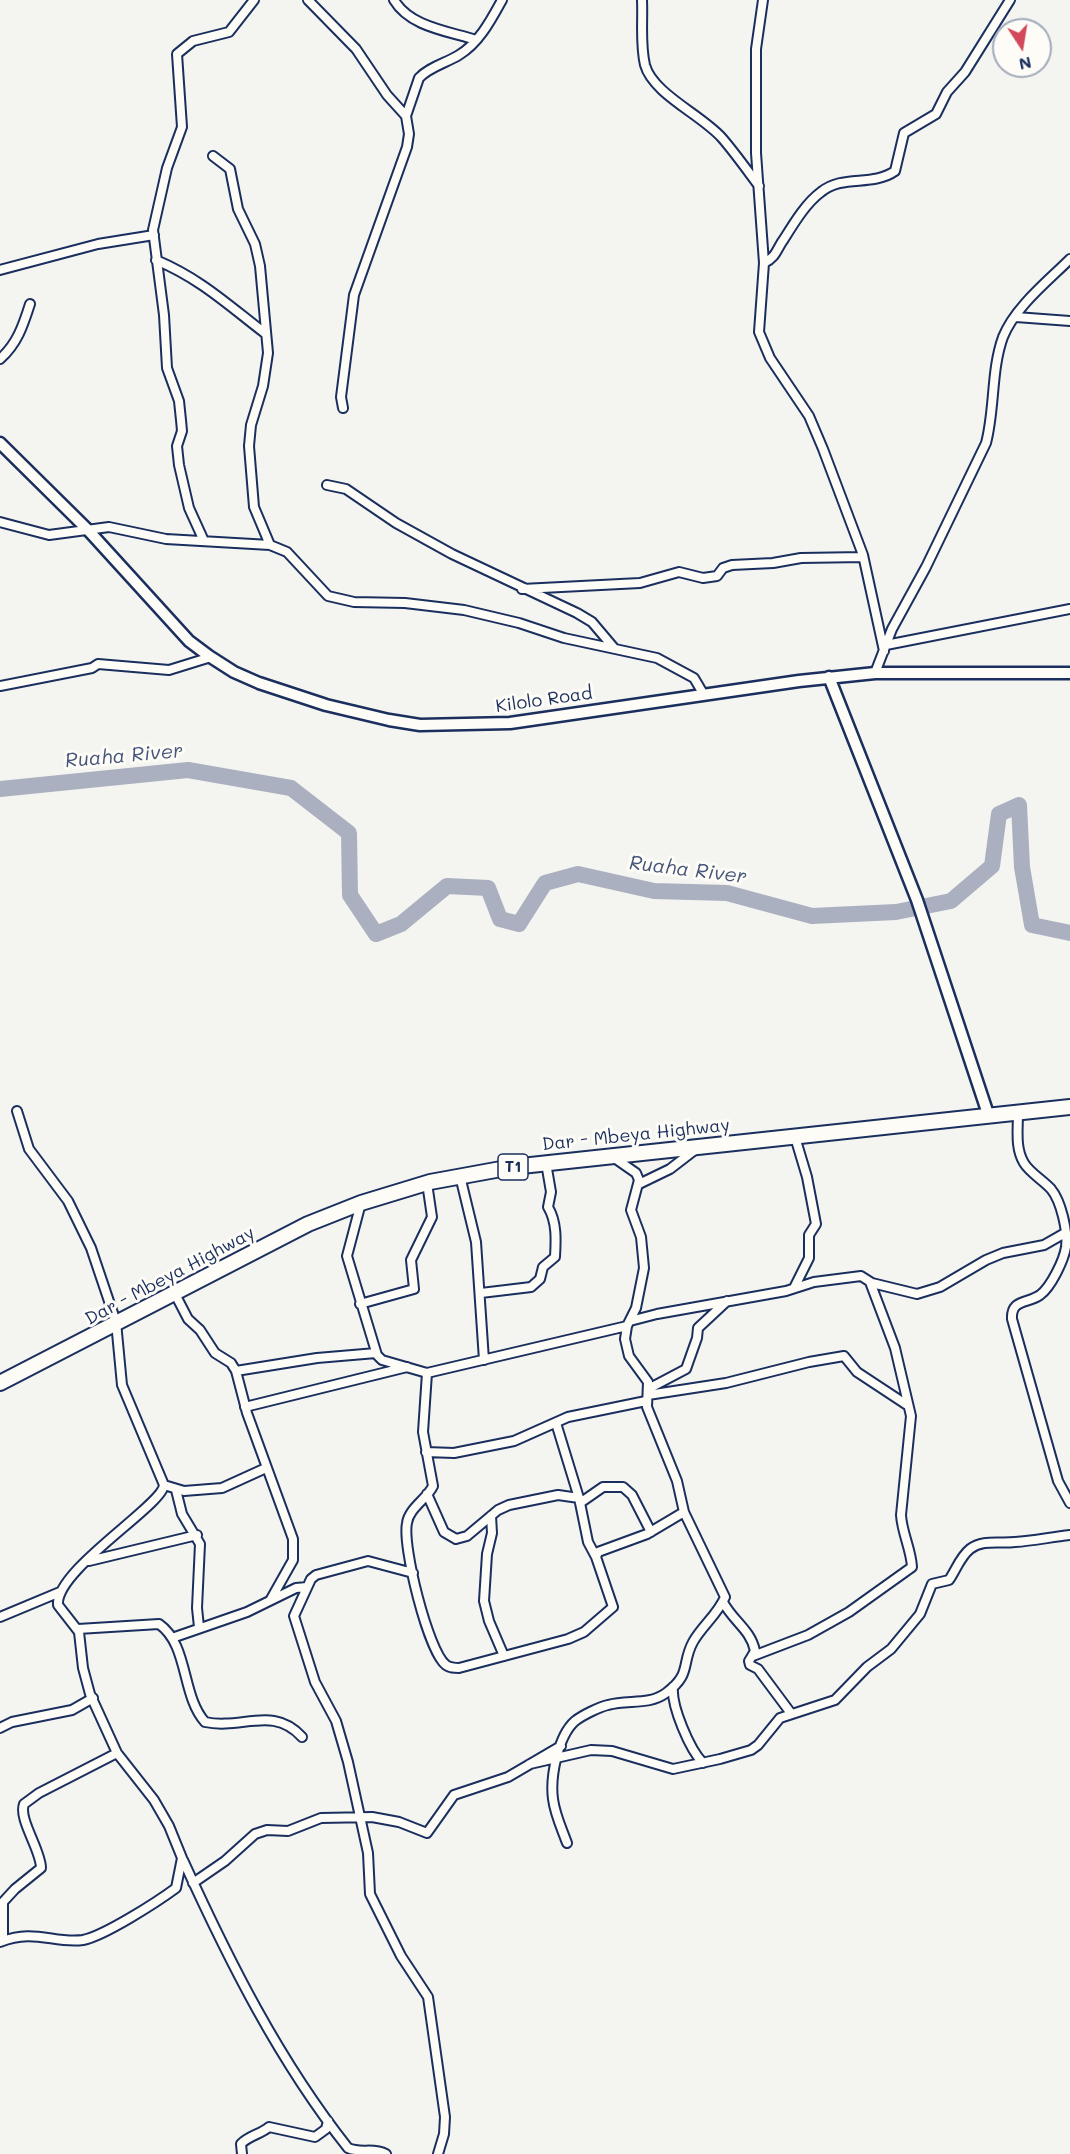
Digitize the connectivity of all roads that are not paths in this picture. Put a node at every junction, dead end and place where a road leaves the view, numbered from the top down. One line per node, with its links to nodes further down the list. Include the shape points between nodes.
1 (254, 0): 12 (street, via 229,32 193,41 177,54 182,127 153,219)
2 (308, 0): 9 (street, via 356,49)
3 (394, 0): 8 (street, via 408,16 422,24)
4 (502, 0): 8 (street)
5 (642, 0): 11 (street, via 643,45 652,79 709,125)
6 (763, 0): 11 (street, via 756,49 756,153)
7 (1010, 0): 15 (street, via 965,72 946,92 936,114 904,133 895,171 828,186 810,202 774,257)
8 (476, 40): 9 (street, via 461,54 422,75)
9 (406, 116): 22 (street, via 408,147 349,317)
10 (213, 156): 20 (street, via 230,169 238,208 255,244)
11 (760, 187): 15 (street)
12 (154, 236): 14 (street); 16 (street, via 98,244)
13 (1070, 259): 18 (street)
14 (156, 260): 20 (street, via 201,282); 27 (street, via 167,368 181,420 179,465 189,508)
15 (765, 263): 29 (street, via 759,333 770,358 809,416)
16 (0, 270)
17 (30, 304): 21 (street, via 12,348)
18 (1016, 318): 19 (street); 33 (street, via 1003,337 986,444)
19 (1070, 321)
20 (266, 334): 28 (street, via 266,369 249,446 254,507)
21 (0, 359)
22 (343, 408)
23 (0, 443): 26 (main road, Kilolo Road)
24 (327, 485): 30 (street, via 346,489 396,523)
25 (0, 522): 26 (street, via 49,536)
26 (88, 530): 27 (street, via 109,527 150,537); 34 (main road, Kilolo Road, via 189,641)
27 (204, 541): 28 (street)
28 (270, 545): 32 (street, via 287,552 328,596 354,602 464,610)
29 (863, 557): 30 (street, via 732,565 709,579 679,572 640,584); 33 (street)
30 (522, 589): 32 (street, via 555,601 592,622)
31 (1070, 609): 33 (street)
32 (614, 648): 39 (street, via 657,658 682,669 700,684)
33 (885, 648): 36 (street)
34 (211, 657): 38 (street, via 169,670 98,664); 39 (main road, Kilolo Road, via 243,676 326,705 420,725 510,723)
35 (1070, 673): 36 (main road, Kilolo Road)
36 (875, 674): 37 (main road, Kilolo Road)
37 (829, 677): 39 (main road, Kilolo Road); 43 (main road, via 917,900)
38 (0, 686)
39 (704, 695)
40 (1070, 1107): 42 (highway, Dar - Mbeya Highway / T1)
41 (18, 1111): 59 (street, via 29,1149 78,1220)
42 (1018, 1113): 43 (highway, Dar - Mbeya Highway / T1); 52 (street, via 1017,1141 1023,1160 1053,1191)
43 (988, 1114): 44 (highway, Dar - Mbeya Highway / T1)
44 (795, 1137): 45 (highway, Dar - Mbeya Highway / T1); 54 (street, via 816,1224 809,1235 809,1258)
45 (700, 1146): 46 (highway, Dar - Mbeya Highway / T1); 50 (street, via 670,1169)
46 (612, 1156): 47 (highway, Dar - Mbeya Highway / T1); 50 (street, via 636,1173)
47 (546, 1163): 48 (highway, Dar - Mbeya Highway / T1); 56 (street, via 555,1257 543,1267 540,1279 531,1287)
48 (460, 1176): 49 (highway, Dar - Mbeya Highway / T1); 56 (street, via 476,1242)
49 (427, 1183): 51 (highway, Dar - Mbeya Highway / T1); 58 (street, via 432,1217 411,1260 414,1289)
50 (639, 1184): 60 (street, via 631,1210 641,1237 644,1268 636,1308)
51 (361, 1203): 55 (highway, Dar - Mbeya Highway / T1, via 308,1224); 58 (street, via 347,1251)
52 (1065, 1233): 53 (street, via 1044,1245 986,1260 940,1287 917,1294); 77 (street, via 1064,1253 1048,1285 1041,1294 1017,1304 1011,1311 1056,1474)
53 (870, 1282): 54 (street, via 861,1276); 68 (street, via 895,1348)
54 (794, 1288): 57 (street)
55 (174, 1292): 59 (highway, Dar - Mbeya Highway / T1); 64 (street, via 188,1319 215,1353 229,1361)
56 (481, 1293): 62 (street)
57 (728, 1301): 60 (street); 67 (street, via 698,1328 686,1369)
58 (360, 1304): 61 (street)
59 (116, 1322): 66 (highway, Dar - Mbeya Highway / T1); 73 (street, via 122,1385)
60 (628, 1324): 62 (street); 67 (street, via 625,1342 629,1356 648,1382)
61 (376, 1353): 63 (street, via 382,1359); 64 (street)
62 (484, 1360): 65 (street)
63 (408, 1366): 65 (street); 69 (street)
64 (236, 1371): 69 (street)
65 (428, 1373): 71 (street, via 423,1426)
66 (0, 1383)
67 (648, 1395): 68 (street, via 726,1383 844,1356 856,1372); 70 (street); 78 (street)
68 (907, 1405): 95 (street, via 911,1416 902,1528 912,1567 849,1612 808,1635)
69 (245, 1407): 72 (street)
70 (556, 1424): 71 (street, via 514,1441 454,1453); 76 (street)
71 (426, 1452): 75 (street, via 433,1486)
72 (266, 1468): 74 (street, via 222,1488); 88 (street, via 294,1548 289,1569)
73 (164, 1485): 74 (street); 84 (street, via 160,1496)
74 (176, 1490): 81 (street, via 182,1514)
75 (427, 1494): 79 (street, via 437,1522 450,1538 467,1536); 85 (street, via 406,1524)
76 (579, 1500): 79 (street, via 558,1495 503,1507); 80 (street, via 603,1487 623,1487); 83 (street, via 588,1542)
77 (1070, 1503)
78 (684, 1512): 80 (street); 89 (street, via 708,1565 723,1587)
79 (490, 1516): 94 (street, via 492,1533 484,1601)
80 (651, 1532): 83 (street, via 600,1551)
81 (197, 1534): 84 (street); 91 (street, via 201,1544)
82 (1070, 1535): 98 (street, via 988,1542 971,1548 949,1580 932,1584 920,1614 891,1649 835,1700)
83 (596, 1557): 94 (street, via 613,1605 610,1612 576,1636)
84 (87, 1561): 87 (street)
85 (413, 1574): 86 (street, via 365,1561 316,1575); 94 (street, via 421,1612 444,1663 459,1668)
86 (307, 1587): 88 (street); 106 (street, via 294,1616 315,1682 336,1721)
87 (60, 1592): 90 (street); 92 (street, via 58,1605)
88 (271, 1599): 91 (street, via 247,1612)
89 (723, 1602): 95 (street, via 732,1618 750,1635); 96 (street, via 695,1639 684,1676)
90 (0, 1617)
91 (199, 1627): 93 (street)
92 (78, 1629): 93 (street, via 157,1623); 97 (street, via 83,1668)
93 (172, 1638): 100 (street, via 195,1708 205,1722 283,1722)
94 (504, 1656)
95 (753, 1656): 98 (street, via 750,1665)
96 (673, 1687): 101 (street, via 657,1698 609,1704 576,1720); 104 (street, via 676,1709 689,1743)
97 (93, 1698): 99 (street, via 72,1710); 102 (street)
98 (790, 1712): 104 (street, via 751,1750)
99 (0, 1728)
100 (302, 1737)
101 (561, 1746): 103 (street); 105 (street)
102 (117, 1753): 108 (street, via 160,1809); 110 (street, via 24,1804 23,1815 41,1868 3,1902)
103 (558, 1758): 104 (street, via 597,1750 673,1769); 105 (street); 107 (street, via 553,1801)
104 (703, 1763)
105 (530, 1764): 106 (street, via 508,1777 454,1795 427,1833 399,1822)
106 (360, 1817): 109 (street, via 321,1818 288,1831 260,1832); 114 (street, via 370,1863 370,1894 396,1947 428,1997 445,2116)
107 (567, 1843)
108 (182, 1858): 109 (street); 110 (street, via 176,1888 93,1936 77,1940 21,1936)
109 (193, 1883): 111 (street, via 247,1993)
110 (2, 1942)
111 (328, 2121): 112 (street, via 326,2129 315,2137 269,2127 244,2140); 113 (street, via 348,2148)
112 (242, 2154)
113 (386, 2154)
114 (438, 2154)

